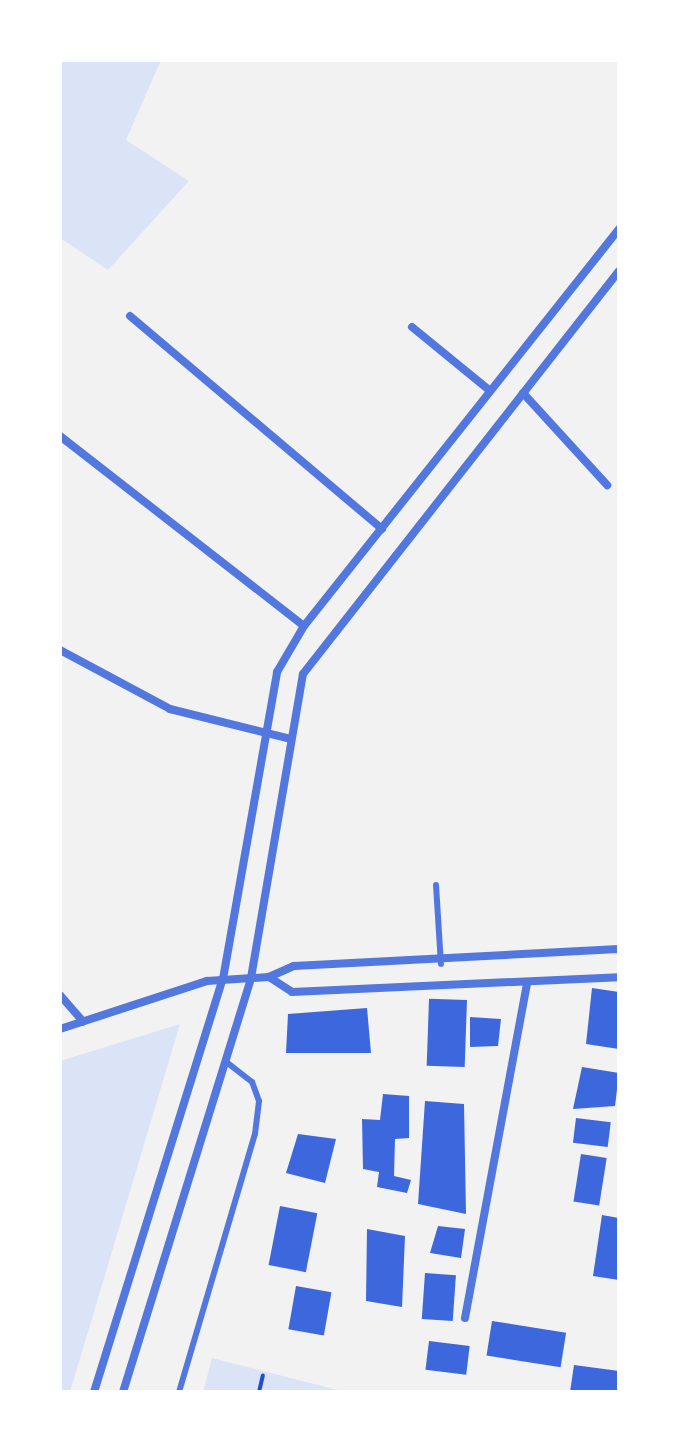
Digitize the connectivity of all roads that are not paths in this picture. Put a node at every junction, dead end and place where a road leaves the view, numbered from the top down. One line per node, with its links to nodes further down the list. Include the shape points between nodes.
1 (619, 229): 5 (street)
2 (619, 271): 6 (street)
3 (130, 316): 9 (street)
4 (412, 327): 5 (street)
5 (489, 390): 9 (street)
6 (523, 393): 8 (street); 13 (street, via 303,674)
7 (60, 436): 10 (street)
8 (607, 485)
9 (382, 529): 10 (street)
10 (304, 626): 12 (street, via 277,672)
11 (60, 650): 12 (street, via 170,709)
12 (261, 733): 13 (street); 20 (street)
13 (287, 738): 19 (street)
14 (436, 885): 16 (lane)
15 (619, 949): 16 (street)
16 (441, 964): 17 (street, via 294,966)
17 (269, 977): 19 (street); 21 (street, via 292,992)
18 (619, 977): 21 (street)
19 (251, 978): 20 (street); 25 (street)
20 (223, 979): 23 (street); 27 (street)
21 (527, 985): 26 (street)
22 (60, 995): 23 (street)
23 (83, 1021): 24 (street)
24 (60, 1029)
25 (225, 1061): 28 (street); 29 (lane, via 252,1082 259,1101 255,1134)
26 (465, 1318)
27 (94, 1392)
28 (123, 1392)
29 (179, 1392)

